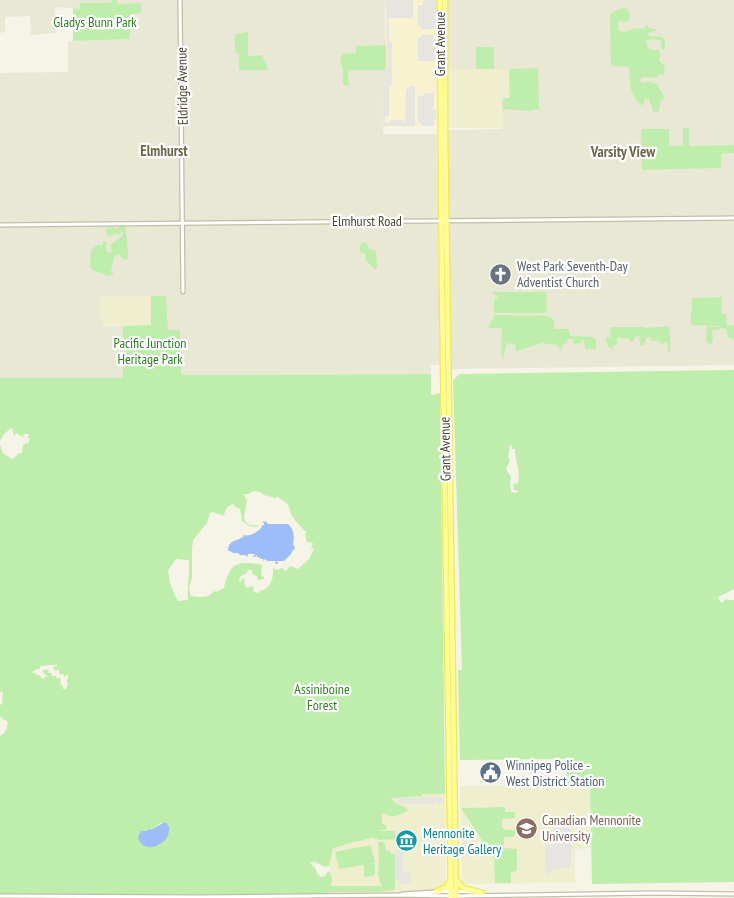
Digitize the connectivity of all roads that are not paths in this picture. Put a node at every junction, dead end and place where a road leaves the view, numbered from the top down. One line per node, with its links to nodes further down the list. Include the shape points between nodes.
1 (180, 0): 7 (street, Eldridge Avenue)
2 (440, 0): 4 (main road, Grant Avenue)
3 (445, 0): 4 (main road, Grant Avenue)
4 (443, 172): 6 (main road, Grant Avenue)
5 (734, 218): 6 (street, Elmhurst Road)
6 (444, 221): 7 (street, Elmhurst Road); 10 (main road, Grant Avenue)
7 (182, 223): 8 (street, Elmhurst Road); 9 (street, Eldridge Avenue)
8 (0, 225)
9 (183, 292)
10 (454, 879): 11 (main road); 12 (main road, via 463,888); 15 (main road, Grant Avenue)
11 (437, 891): 14 (street); 15 (street)
12 (482, 893): 15 (street); 16 (street)
13 (734, 894): 16 (street)
14 (398, 895): 15 (street); 21 (street)
15 (454, 895): 16 (street)
16 (496, 895)
17 (0, 896): 18 (street)
18 (12, 898): 19 (street)
19 (172, 898): 20 (street)
20 (187, 898): 21 (street)
21 (198, 898)

